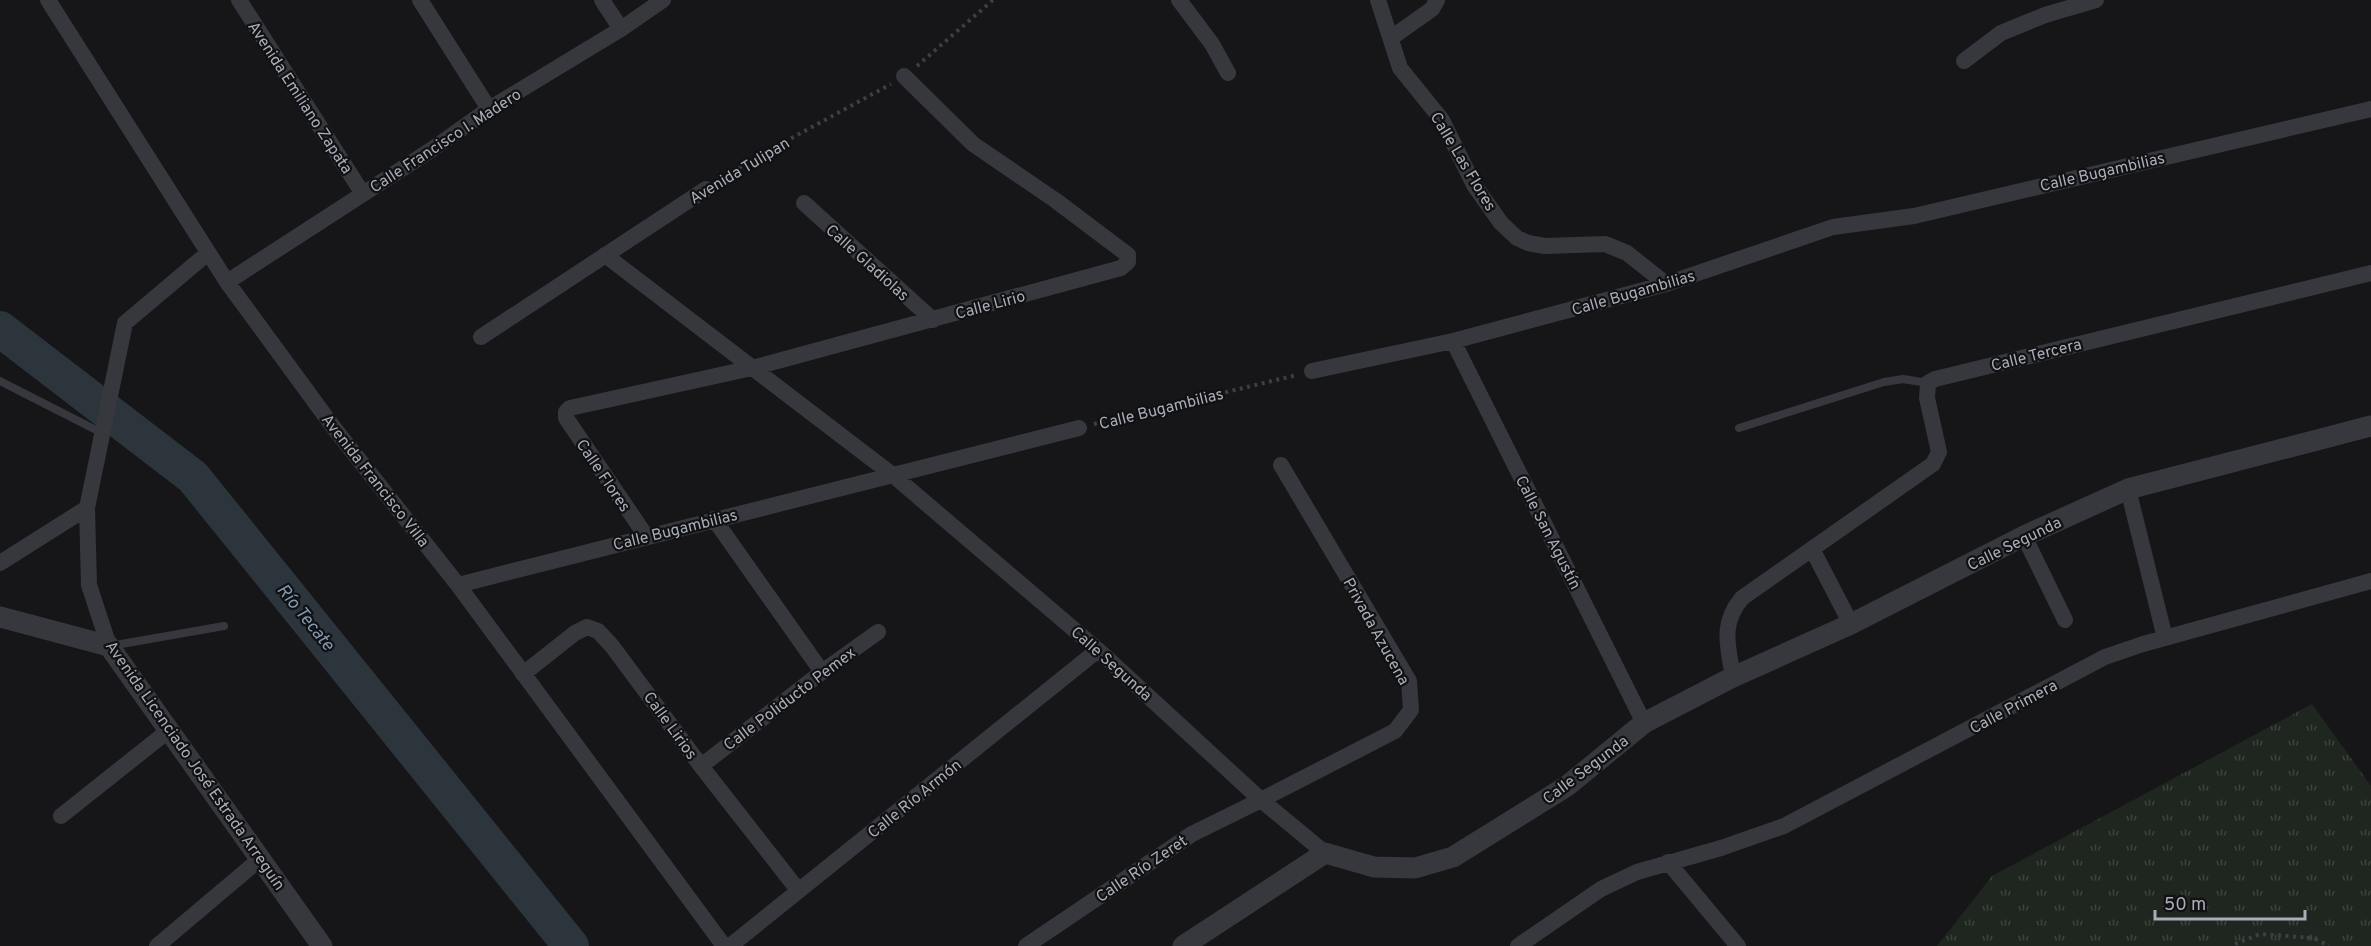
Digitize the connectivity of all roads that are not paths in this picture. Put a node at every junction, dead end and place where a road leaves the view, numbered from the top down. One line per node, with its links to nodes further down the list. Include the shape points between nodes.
1 (48, 0): 20 (street, Avenida Francisco Villa)
2 (239, 0): 18 (street, Avenida Emiliano Zapata)
3 (420, 0): 15 (street)
4 (602, 0): 10 (street)
5 (663, 0): 10 (street, Calle Francisco I. Madero)
6 (1179, 0): 13 (street)
7 (1378, 0): 11 (street, Calle Las Flores)
8 (1437, 0): 11 (street, via 1432,9)
9 (2096, 0): 12 (street, via 2001,33)
10 (621, 29): 15 (street, Calle Francisco I. Madero)
11 (1390, 38): 24 (street, Calle Las Flores, via 1400,68 1442,120 1474,185 1517,238 1545,246 1605,244 1627,253)
12 (1964, 61)
13 (1228, 73)
14 (904, 76): 25 (street, Calle Lirio, via 972,144 1128,255 1128,262 1121,268)
15 (489, 109): 18 (street, Calle Francisco I. Madero)
16 (2371, 109): 24 (street, Calle Bugambilias, via 1914,216 1833,226)
17 (706, 189): 21 (street, Avenida Tulipan)
18 (363, 194): 23 (street, Calle Francisco I. Madero)
19 (804, 203): 25 (street, Calle Gladiolas)
20 (208, 253): 23 (street, Avenida Francisco Villa); 36 (street, Avenida Licenciado José Estrada Arreguín, via 125,323)
21 (605, 255): 26 (street, Avenida Tulipan); 28 (street)
22 (2371, 273): 31 (street, Calle Tercera)
23 (228, 282): 47 (street, Avenida Francisco Villa, via 334,428)
24 (1666, 284): 27 (street, Calle Bugambilias)
25 (933, 320): 28 (street, Calle Lirio)
26 (481, 337)
27 (1453, 341): 29 (street, Calle Bugambilias); 59 (street, Calle San Agustín)
28 (752, 368): 32 (street, Calle Lirio); 38 (street)
29 (1312, 371)
30 (0, 381): 36 (lane)
31 (1928, 382): 35 (lane, via 1884,382); 44 (street, via 1937,459)
32 (566, 412): 42 (street, Calle Flores, via 566,418)
33 (2371, 426): 39 (street, Calle Segunda)
34 (1078, 428): 38 (street, Calle Bugambilias)
35 (1739, 429)
36 (102, 434): 40 (street, Avenida Licenciado José Estrada Arreguín)
37 (1281, 465): 62 (street, Privada Azucena, via 1409,681 1411,710 1395,731)
38 (894, 476): 41 (street, Calle Bugambilias); 55 (street, Calle Segunda)
39 (2128, 489): 43 (street, Calle Segunda); 53 (street)
40 (87, 508): 45 (street); 54 (street, Avenida Licenciado José Estrada Arreguín, via 89,585)
41 (714, 519): 42 (street, Calle Bugambilias); 56 (street)
42 (646, 536): 47 (street, Calle Bugambilias)
43 (2024, 536): 49 (street); 50 (street, Calle Segunda)
44 (1812, 549): 50 (street); 58 (street, via 1742,598 1731,611 1727,643)
45 (0, 563)
46 (2371, 581): 53 (street, Calle Primera)
47 (458, 585): 57 (street, Avenida Francisco Villa)
48 (0, 617): 54 (street)
49 (2065, 620)
50 (1851, 624): 58 (street, Calle Segunda)
51 (224, 626): 54 (lane)
52 (878, 632): 56 (street, Calle Poliducto Pemex)
53 (2165, 638): 66 (street, Calle Primera, via 2105,657 1784,826)
54 (109, 646): 60 (street, Avenida Licenciado José Estrada Arreguín)
55 (1098, 650): 62 (street, Calle Segunda); 67 (street, Calle Río Armón)
56 (822, 672): 61 (street, Calle Poliducto Pemex)
57 (523, 674): 61 (street, Calle Lirios, via 575,633 587,627 598,631); 70 (street, Avenida Francisco Villa)
58 (1733, 677): 59 (street, Calle Segunda)
59 (1644, 723): 64 (street, Calle Segunda, via 1567,786 1453,856 1415,868 1374,867)
60 (168, 731): 63 (street); 65 (street, Avenida Licenciado José Estrada Arreguín)
61 (701, 766): 67 (street, Calle Lirios)
62 (1262, 800): 64 (street, Calle Segunda); 72 (street, Calle Río Zeret, via 1192,834)
63 (61, 816)
64 (1325, 853): 73 (street)
65 (260, 859): 68 (street); 69 (street, Avenida Licenciado José Estrada Arreguín)
66 (1668, 862): 74 (street, Calle Primera, via 1601,889); 75 (street)
67 (798, 890): 71 (street, Calle Río Armón)
68 (157, 946)
69 (322, 946)
70 (724, 946)
71 (730, 946)
72 (1026, 946)
73 (1183, 946)
74 (1518, 946)
75 (1738, 946)

